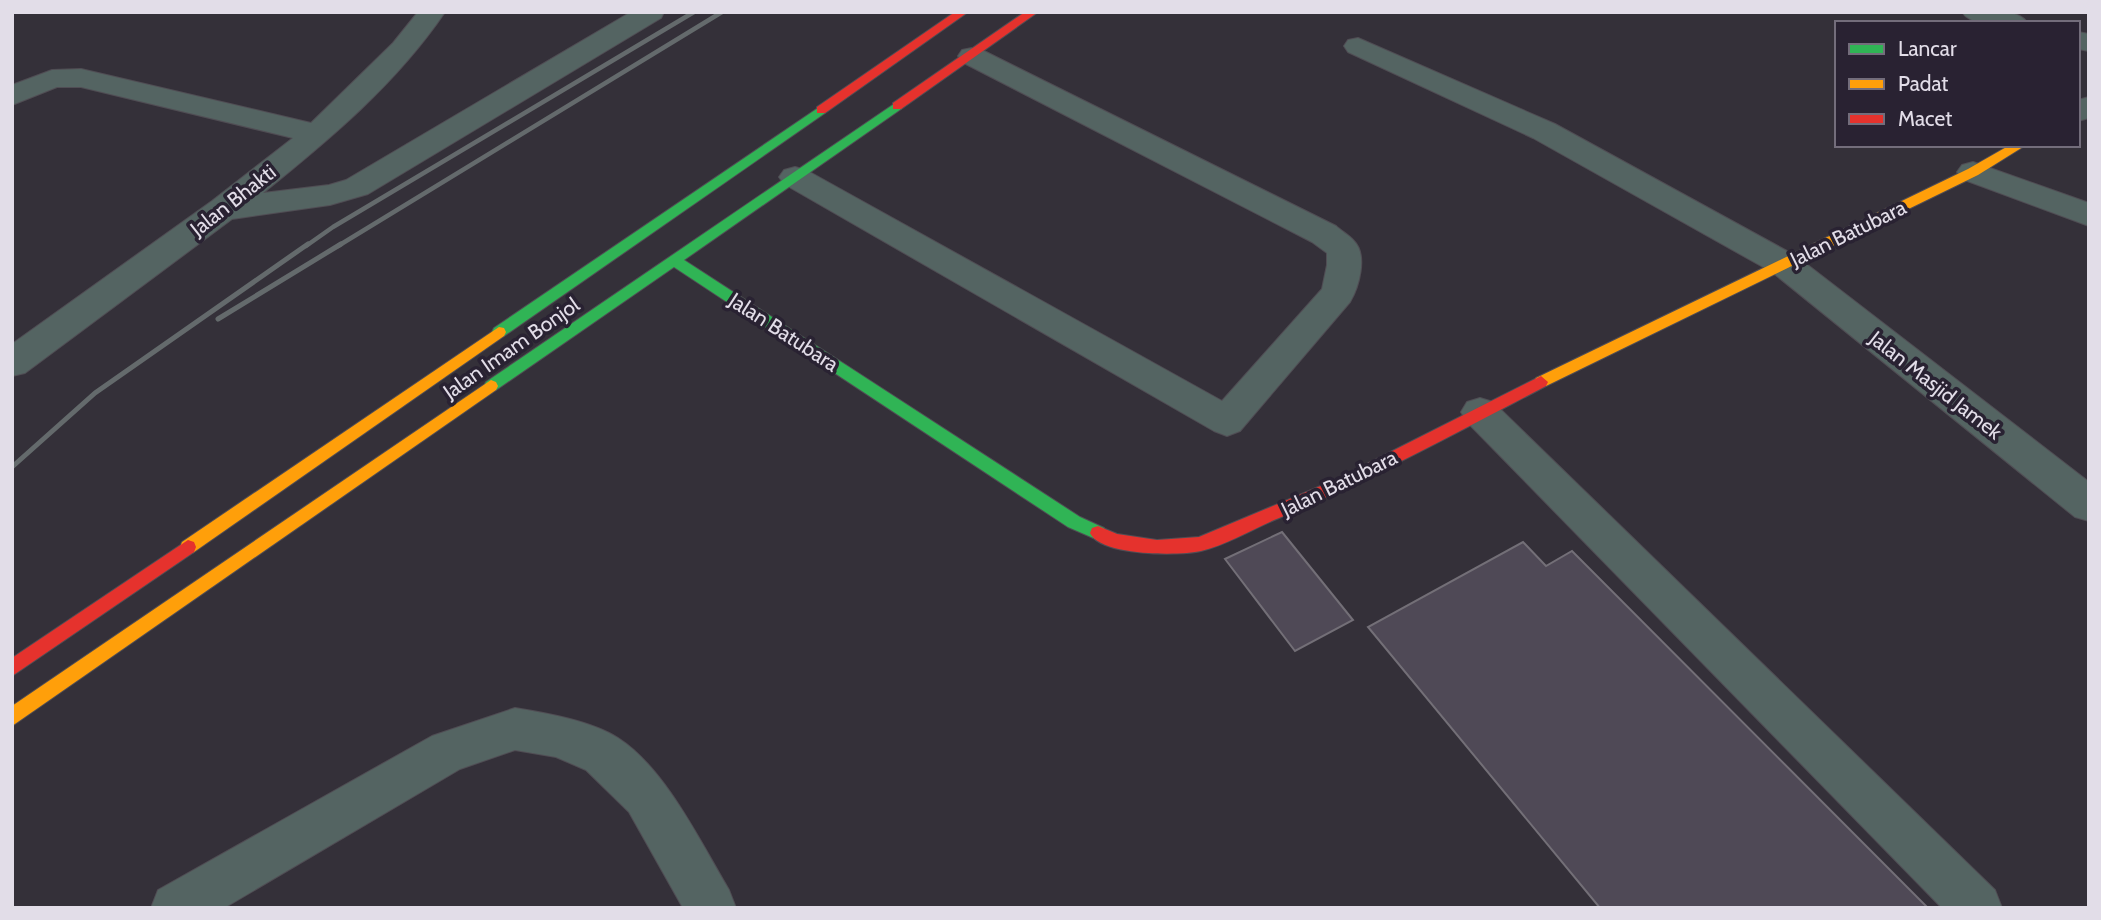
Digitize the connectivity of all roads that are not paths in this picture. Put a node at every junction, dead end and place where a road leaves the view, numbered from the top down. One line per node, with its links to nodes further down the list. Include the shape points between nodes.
1 (425, 12): 6 (street)
2 (651, 12): 15 (street, via 357,187 330,195)
3 (963, 12): 22 (main road, Jalan Imam Bonjol)
4 (1033, 12): 9 (main road, Jalan Imam Bonjol)
5 (1975, 12): 7 (street)
6 (431, 13): 11 (street, Jalan Bhakti, via 360,96)
7 (2007, 21)
8 (1358, 46): 18 (street, Jalan Masjid Jamek, via 1544,131)
9 (972, 55): 14 (main road, Jalan Imam Bonjol); 14 (street, via 1324,234 1343,249 1338,293 1227,421)
10 (12, 96): 11 (street, via 52,79 80,78)
11 (316, 134): 15 (street, Jalan Bhakti)
12 (2017, 147): 13 (main road, Jalan Batubara)
13 (1973, 172): 16 (street); 18 (main road, Jalan Batubara)
14 (795, 177): 17 (main road, Jalan Imam Bonjol)
15 (223, 209): 19 (street, Jalan Bhakti)
16 (2089, 215)
17 (674, 260): 20 (main road, Jalan Batubara, via 1074,522 1115,541 1157,547 1200,544 1340,485); 23 (main road, Jalan Imam Bonjol)
18 (1784, 264): 20 (main road, Jalan Batubara); 21 (street, Jalan Masjid Jamek)
19 (12, 363)
20 (1480, 412): 26 (street)
21 (2089, 505)
22 (12, 668)
23 (12, 717)
24 (176, 908): 25 (street, via 448,751 515,729 556,736 602,754 646,796)
25 (711, 908)
26 (1977, 908)

